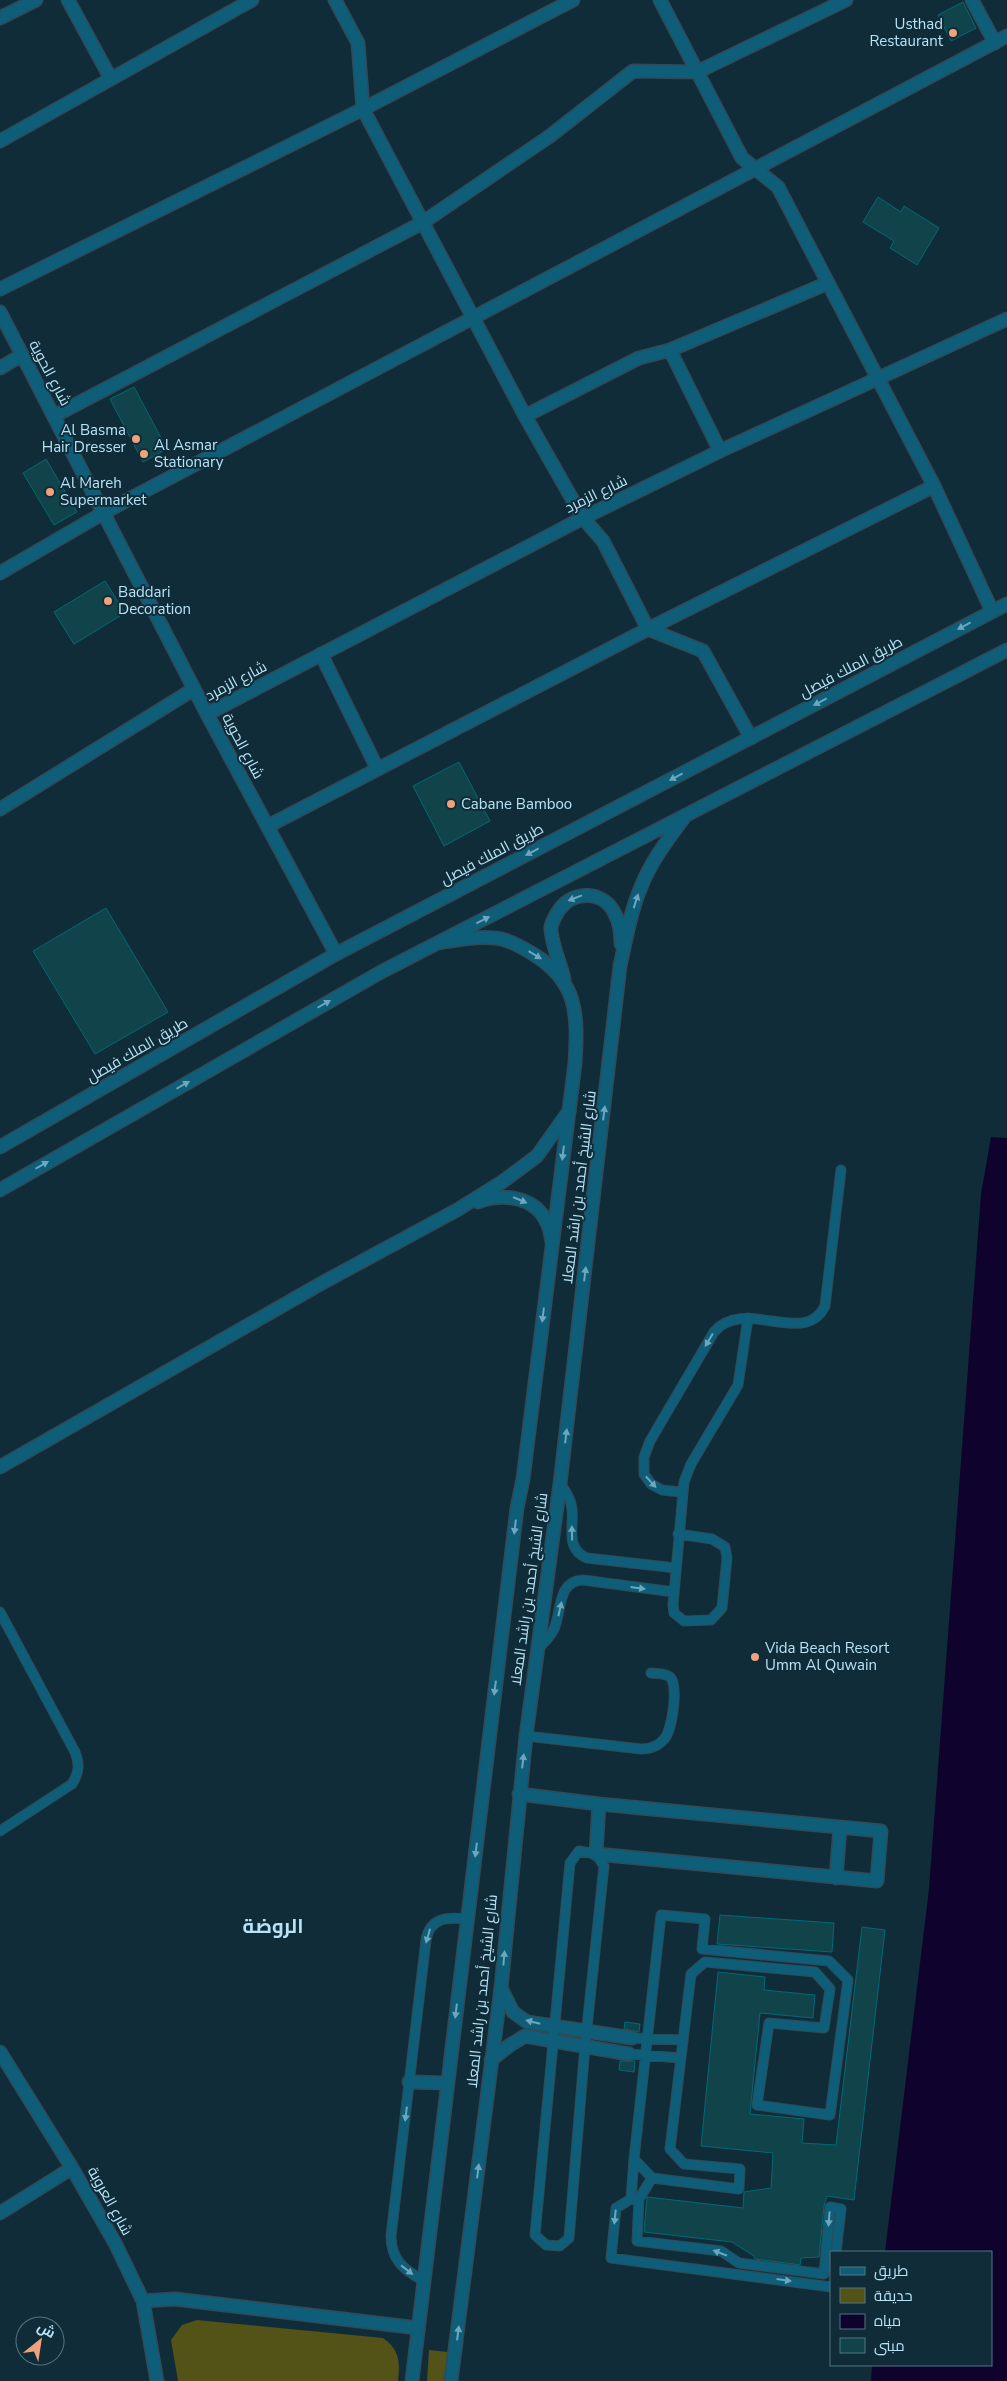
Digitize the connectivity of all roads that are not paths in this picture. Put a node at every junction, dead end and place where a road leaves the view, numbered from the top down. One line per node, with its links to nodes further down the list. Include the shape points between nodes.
1 (36, 0): 9 (street)
2 (68, 0): 13 (street)
3 (252, 0): 13 (street)
4 (335, 0): 14 (street, via 358,43)
5 (573, 0): 14 (street)
6 (660, 0): 12 (street)
7 (846, 0): 12 (street)
8 (972, 0): 11 (street)
9 (0, 18)
10 (1007, 36): 11 (street)
11 (995, 43): 16 (street)
12 (698, 72): 16 (street, via 742,158); 17 (street, via 633,71 550,136)
13 (111, 79): 15 (street)
14 (363, 109): 17 (street); 19 (street)
15 (0, 141)
16 (756, 169): 18 (street, via 778,187); 21 (street)
17 (422, 223): 21 (street); 27 (street)
18 (828, 283): 23 (street); 26 (street)
19 (0, 289)
20 (0, 312): 24 (street, شارع الحوية)
21 (472, 318): 28 (street); 31 (street)
22 (1007, 319): 26 (street, شارع الزمرد)
23 (670, 350): 28 (street, via 639,358); 29 (street)
24 (22, 355): 25 (street); 27 (street, شارع الحوية)
25 (0, 368)
26 (877, 378): 29 (street, شارع الزمرد); 30 (street)
27 (54, 416): 31 (street, شارع الحوية)
28 (525, 416): 32 (street)
29 (720, 451): 32 (street, شارع الزمرد)
30 (934, 486): 35 (street); 36 (street)
31 (104, 512): 33 (street); 39 (street, شارع الحوية)
32 (583, 518): 36 (street, via 603,542); 38 (street, شارع الزمرد)
33 (0, 573)
34 (1007, 604): 35 (street, طريق الملك فيصل)
35 (992, 611): 41 (street, طريق الملك فيصل, one-way to 41)
36 (648, 629): 41 (street, via 703,651); 42 (street)
37 (1007, 650): 44 (street)
38 (321, 654): 40 (street, شارع الزمرد); 42 (street)
39 (194, 689): 40 (street, شارع الحوية); 43 (street, شارع الزمرد)
40 (208, 714): 45 (street, شارع الحوية)
41 (751, 738): 47 (street, طريق الملك فيصل, one-way to 47)
42 (377, 768): 45 (street)
43 (0, 809)
44 (686, 815): 46 (street, one-way to 44); 48 (street, شارع الشيخ أحمد بن راشد المعلا, one-way to 44, via 641,887)
45 (268, 826): 47 (street, شارع الحوية)
46 (438, 943): 49 (street, شارع الشيخ أحمد بن راشد المعلا, one-way to 49, via 477,937 497,938 520,946 547,962); 53 (street, one-way to 46, via 342,993)
47 (336, 954): 51 (street, طريق الملك فيصل)
48 (620, 966): 49 (street, one-way to 49, via 621,932 615,913 595,896 573,897 564,903 551,926); 58 (street, شارع الشيخ أحمد بن راشد المعلا, one-way to 48)
49 (564, 980): 50 (street, شارع الشيخ أحمد بن راشد المعلا, via 574,1006 577,1034)
50 (569, 1111): 54 (street, via 537,1156); 55 (street, شارع الشيخ أحمد بن راشد المعلا, one-way to 55)
51 (0, 1147)
52 (841, 1170): 56 (lane, via 822,1312 805,1323)
53 (0, 1190)
54 (457, 1210): 55 (street, one-way to 55, via 490,1197 507,1196 523,1200 547,1222); 57 (street, via 322,1283)
55 (552, 1242): 73 (street, شارع الشيخ أحمد بن راشد المعلا, one-way to 73)
56 (748, 1318): 59 (lane, via 738,1385 691,1464); 59 (lane, one-way to 59, via 729,1320 714,1332 646,1448 644,1474 651,1484 662,1490)
57 (0, 1467)
58 (560, 1484): 61 (lane, one-way to 58, via 587,1558 577,1552 572,1542 570,1500); 64 (street, شارع الشيخ أحمد بن راشد المعلا)
59 (681, 1492): 60 (lane)
60 (678, 1534): 61 (lane); 62 (lane, via 712,1539 725,1547 727,1558 722,1608 711,1620 684,1621 674,1613)
61 (676, 1568): 62 (lane)
62 (674, 1592): 64 (lane, one-way to 62, via 554,1629 564,1591 572,1582 583,1580)
63 (0, 1612): 70 (lane, via 79,1765 72,1784)
64 (536, 1650): 66 (street, شارع الشيخ أحمد بن راشد المعلا)
65 (651, 1673): 66 (lane, via 665,1675 675,1686 670,1729 657,1746 641,1749)
66 (526, 1736): 67 (street, شارع الشيخ أحمد بن راشد المعلا, one-way to 66)
67 (519, 1794): 68 (street); 74 (street, شارع الشيخ أحمد بن راشد المعلا, one-way to 67)
68 (599, 1804): 69 (street); 71 (street)
69 (840, 1828): 72 (street); 72 (street, via 881,1831 880,1848 877,1881)
70 (0, 1831)
71 (596, 1854): 72 (street); 75 (lane, via 580,1851 570,1862); 76 (lane, via 604,1866)
72 (836, 1878)
73 (468, 1919): 87 (lane, one-way to 87, via 440,1920 427,1934); 88 (street, شارع الشيخ أحمد بن راشد المعلا, one-way to 88)
74 (501, 1988): 75 (street, one-way to 74, via 527,2022 513,2012); 86 (street, شارع الشيخ أحمد بن راشد المعلا)
75 (553, 2026): 76 (street); 80 (lane)
76 (587, 2032): 77 (street); 81 (lane)
77 (632, 2038): 78 (lane)
78 (648, 2039): 79 (lane); 79 (lane, via 661,1915 705,1919 702,1949 830,1961 848,1980 830,2115 757,2105 769,2023 824,2028 830,1989 815,1972 705,1962 691,1974); 84 (lane)
79 (683, 2040): 85 (lane)
80 (552, 2041): 81 (street); 81 (lane, via 535,2235 546,2245 560,2246 569,2238); 86 (street, via 525,2036)
81 (585, 2046): 83 (street)
82 (0, 2052): 90 (street, شارع العروبة)
83 (629, 2054): 84 (lane)
84 (646, 2054): 85 (lane); 89 (lane)
85 (681, 2058): 91 (lane, via 670,2149 684,2164 740,2169 738,2189)
86 (492, 2060): 100 (street, شارع الشيخ أحمد بن راشد المعلا, one-way to 86)
87 (409, 2082): 88 (street); 94 (lane, one-way to 94, via 391,2245 399,2263)
88 (448, 2083): 94 (street, شارع الشيخ أحمد بن راشد المعلا)
89 (634, 2159): 91 (lane); 95 (lane, one-way to 95, via 630,2198 616,2208 611,2258)
90 (72, 2168): 92 (street); 96 (street, شارع العروبة, via 115,2243)
91 (652, 2178): 93 (lane, one-way to 91, via 841,2209 830,2207 824,2274 739,2264 721,2251 637,2242 639,2199)
92 (0, 2213)
93 (836, 2251)
94 (424, 2281): 97 (street, شارع الشيخ أحمد بن راشد المعلا)
95 (830, 2286)
96 (143, 2301): 97 (street, via 175,2299); 98 (street, شارع العروبة)
97 (418, 2328): 99 (street, شارع الشيخ أحمد بن راشد المعلا)
98 (157, 2381)
99 (412, 2381)
100 (452, 2381)

